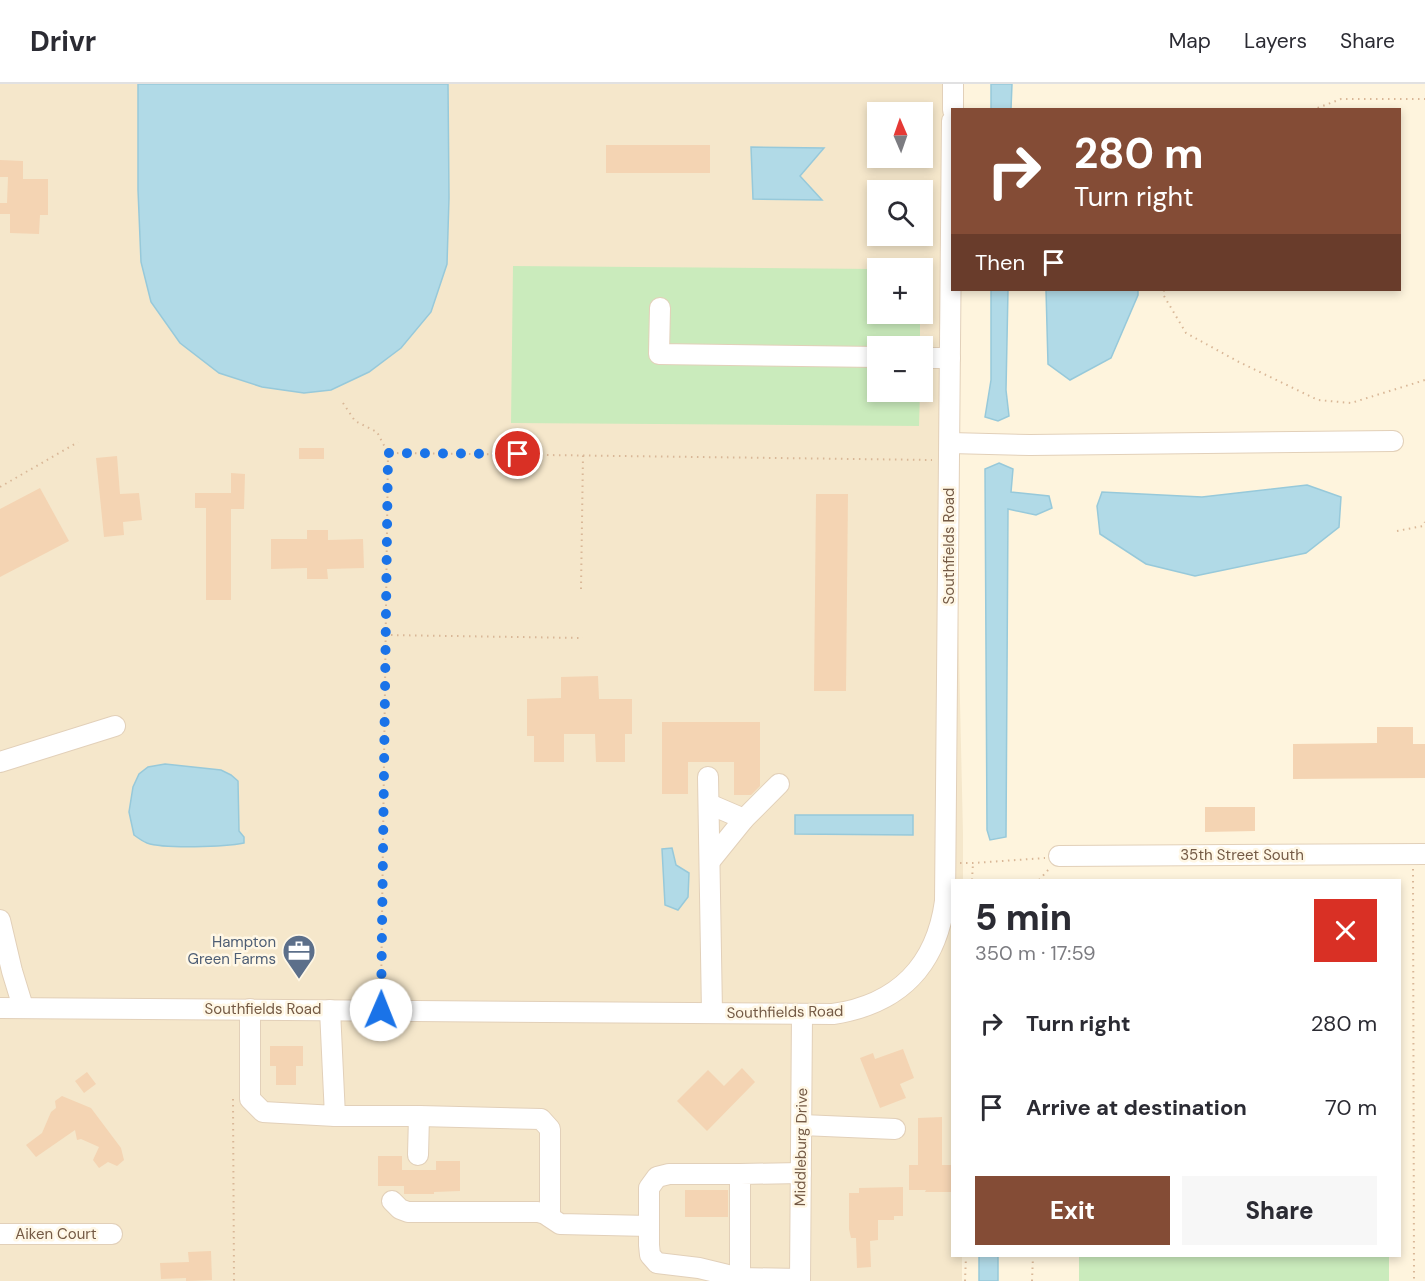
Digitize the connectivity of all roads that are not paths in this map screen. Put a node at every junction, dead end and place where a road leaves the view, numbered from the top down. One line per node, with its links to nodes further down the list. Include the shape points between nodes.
1 (953, 84): 2 (street)
2 (953, 108)
3 (951, 240): 7 (street, Southfields Road)
4 (660, 308): 5 (street, via 659,354)
5 (867, 357)
6 (933, 358): 7 (street)
7 (950, 358): 9 (street, Southfields Road)
8 (1393, 441): 9 (street, via 1030,445)
9 (950, 452): 25 (street, Southfields Road, via 943,920 928,956 888,996 852,1011)
10 (115, 726): 11 (street)
11 (0, 762)
12 (708, 777): 14 (street)
13 (779, 784): 15 (street)
14 (709, 804): 15 (street); 18 (street)
15 (744, 819): 18 (street)
16 (1419, 854): 17 (street, 35th Street South)
17 (1059, 856)
18 (710, 861): 24 (street)
19 (0, 920): 20 (street)
20 (23, 1007): 21 (street, Southfields Road); 22 (street, Southfields Road)
21 (0, 1008)
22 (250, 1009): 23 (street, Southfields Road); 26 (street, via 250,1099 263,1112)
23 (330, 1010): 24 (street, Southfields Road); 26 (street)
24 (712, 1013): 25 (street, Southfields Road)
25 (802, 1014): 28 (street, Middleburg Drive)
26 (335, 1116): 27 (street)
27 (419, 1116): 30 (street); 34 (street, via 541,1119 550,1129)
28 (802, 1125): 29 (street); 31 (street, Middleburg Drive)
29 (896, 1129)
30 (418, 1155)
31 (801, 1173): 32 (street); 39 (street, Middleburg Drive)
32 (740, 1174): 35 (street, via 657,1177 649,1188); 38 (street)
33 (392, 1201): 34 (street, via 408,1212 538,1212)
34 (550, 1217): 35 (street, via 560,1224)
35 (649, 1226): 38 (street, via 650,1255 657,1263)
36 (0, 1234): 37 (street, Aiken Court)
37 (112, 1234)
38 (740, 1278): 39 (street)
39 (800, 1280)

